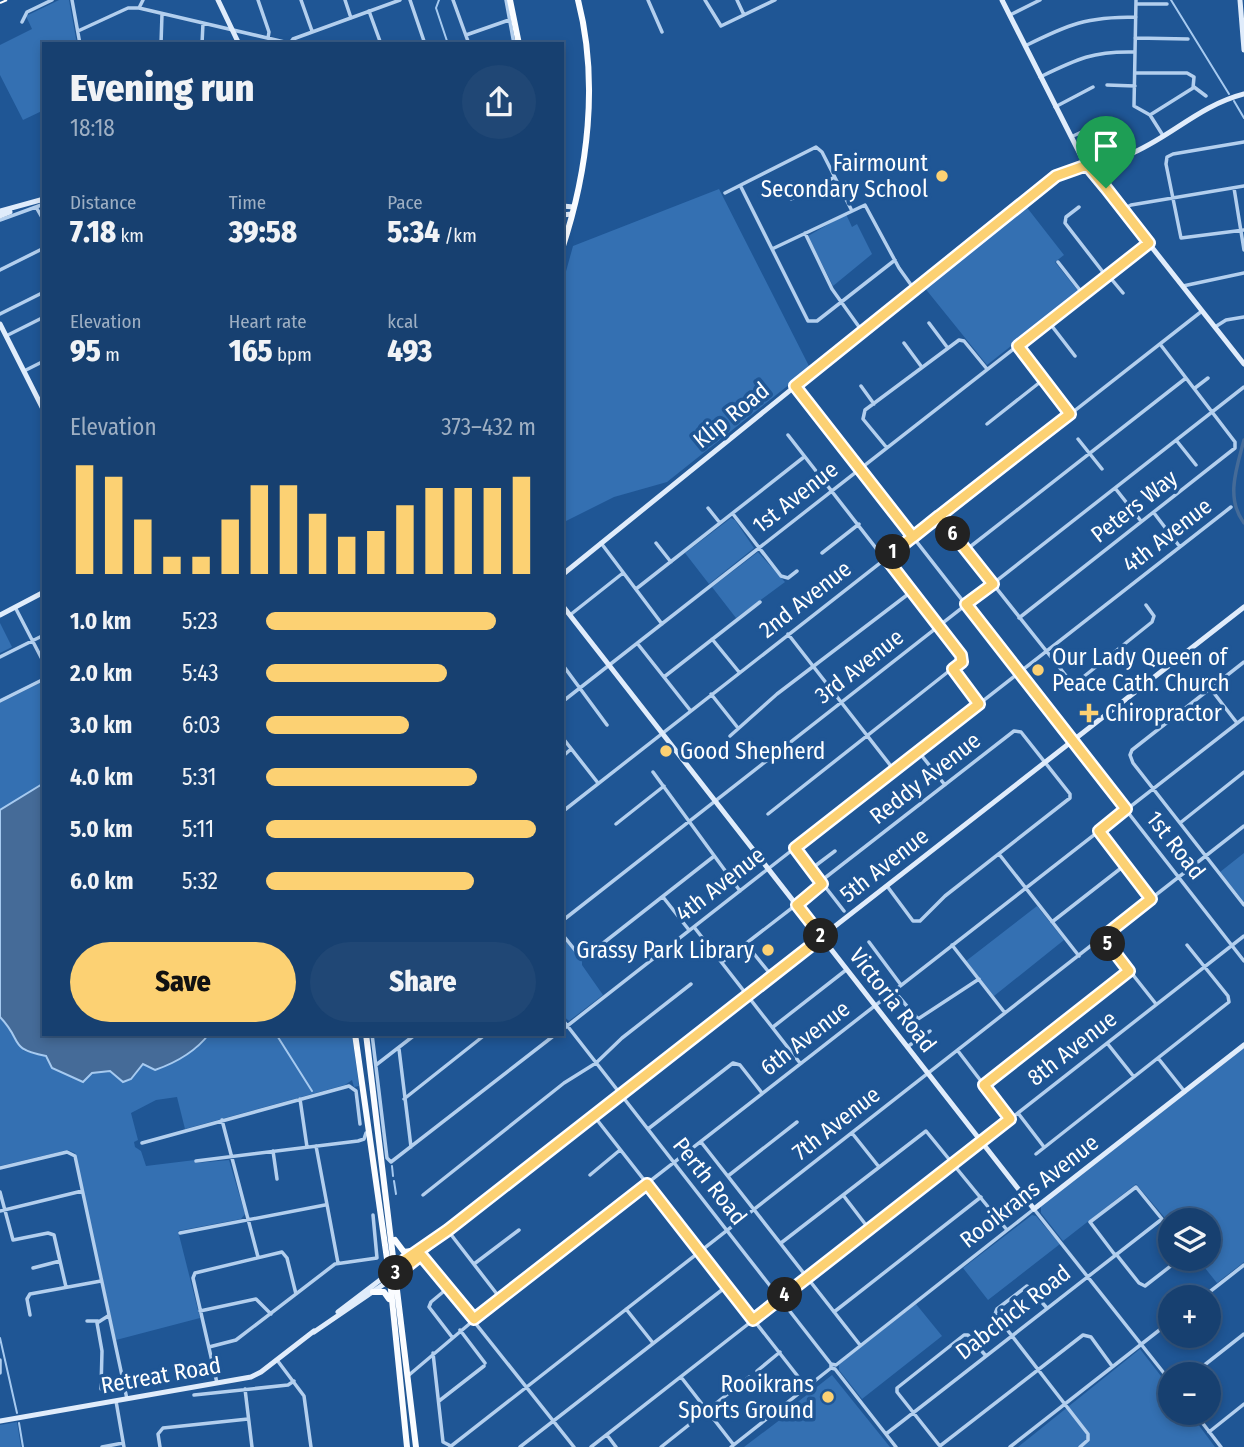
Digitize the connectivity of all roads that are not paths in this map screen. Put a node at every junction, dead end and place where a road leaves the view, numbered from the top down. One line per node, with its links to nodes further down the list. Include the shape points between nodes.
1 (52, 0): 32 (street, via 27,12)
2 (72, 0): 35 (street)
3 (143, 0): 23 (street)
4 (218, 0): 34 (street)
5 (258, 0): 39 (street)
6 (301, 0): 36 (street)
7 (345, 0): 30 (street)
8 (400, 0): 25 (street)
9 (410, 0): 49 (street)
10 (453, 0): 38 (street)
11 (508, 0): 31 (street); 52 (main road)
12 (578, 0): 85 (main road, via 589,109)
13 (648, 0): 37 (street)
14 (705, 0): 27 (street, via 720,26)
15 (737, 0): 27 (street)
16 (775, 0): 27 (street)
17 (1002, 0): 28 (street)
18 (1019, 0): 24 (street)
19 (1040, 0): 24 (street)
20 (1240, 0): 54 (street)
21 (1136, 2): 22 (street); 29 (street)
22 (1167, 4)
23 (139, 8): 26 (street); 35 (street, via 128,8)
24 (1023, 8): 28 (street)
25 (369, 11): 30 (street); 48 (street)
26 (162, 13): 33 (street); 43 (street)
27 (744, 15)
28 (1010, 15): 53 (street)
29 (1136, 17): 40 (street); 53 (street, via 1073,23)
30 (351, 18): 36 (street)
31 (509, 20): 38 (street); 51 (street)
32 (22, 22)
33 (203, 23): 34 (street); 44 (street)
34 (232, 30): 39 (street); 45 (street)
35 (78, 32): 42 (street)
36 (313, 32): 47 (street)
37 (662, 32)
38 (466, 35): 50 (street)
39 (268, 38): 46 (street)
40 (1135, 38): 41 (street); 55 (street)
41 (1188, 39)
42 (80, 42)
43 (161, 42)
44 (202, 42)
45 (238, 42)
46 (287, 42)
47 (292, 42)
48 (380, 42)
49 (424, 42)
50 (468, 42)
51 (515, 42)
52 (516, 42)
53 (1025, 46): 57 (street)
54 (1244, 50)
55 (1135, 52): 56 (street); 57 (street, via 1085,55)
56 (1135, 73): 59 (street); 61 (street, via 1187,74 1194,77)
57 (1040, 77): 64 (street)
58 (1107, 85): 59 (street)
59 (1135, 86): 65 (street, via 1135,108)
60 (1093, 87): 64 (street)
61 (1194, 87): 63 (street); 65 (street)
62 (1244, 94): 67 (street, Klip Road, via 1194,114)
63 (1206, 96)
64 (1055, 107): 68 (street)
65 (1150, 115): 67 (street)
66 (1105, 121): 68 (street)
67 (1163, 134): 70 (street, Klip Road, via 1128,156)
68 (1071, 137): 70 (street)
69 (1244, 142): 76 (street, via 1170,155 1166,164)
70 (1087, 165): 84 (street); 102 (street, Klip Road, via 1050,180)
71 (834, 178): 73 (street, via 822,152 814,147); 77 (street); 83 (street)
72 (1244, 186): 74 (street)
73 (741, 187): 75 (street); 94 (street)
74 (1234, 188): 76 (street); 89 (street)
75 (725, 193)
76 (1172, 198): 84 (street); 89 (street, via 1181,239)
77 (791, 199)
78 (42, 200): 79 (street)
79 (34, 204): 80 (street); 87 (street); 88 (street)
80 (42, 204)
81 (564, 207): 85 (street)
82 (1079, 207): 100 (street, via 1066,217 1066,224)
83 (851, 209): 90 (street); 96 (street, via 868,206)
84 (1123, 209): 92 (street)
85 (573, 210): 86 (street); 91 (main road)
86 (564, 214)
87 (0, 216)
88 (42, 218)
89 (1242, 230): 95 (street)
90 (805, 233): 94 (street); 106 (street)
91 (564, 242)
92 (1149, 243): 100 (street, 1st Avenue); 101 (street)
93 (42, 249): 98 (street)
94 (772, 249): 106 (street, via 808,321 817,321)
95 (1244, 250)
96 (894, 260): 102 (street); 106 (street)
97 (1058, 262): 105 (street)
98 (0, 270)
99 (1244, 274): 101 (street)
100 (1107, 275): 104 (street); 105 (street, 1st Avenue)
101 (1183, 286): 107 (street)
102 (914, 289): 115 (street, Klip Road)
103 (42, 293): 108 (street)
104 (1122, 293)
105 (1083, 294): 111 (street, 1st Avenue)
106 (840, 302): 115 (street)
107 (1202, 311): 114 (street); 118 (street, 2nd Avenue)
108 (0, 314)
109 (1244, 317): 114 (street)
110 (42, 318): 116 (street)
111 (1048, 321): 119 (street, 1st Avenue); 121 (street)
112 (929, 323): 120 (street)
113 (0, 324): 116 (street)
114 (1216, 327): 123 (street)
115 (862, 331): 130 (street, Klip Road)
116 (6, 335): 126 (street)
117 (904, 343): 124 (street)
118 (1160, 344): 127 (street); 137 (street, 2nd Avenue)
119 (1018, 346): 125 (street, 1st Avenue); 129 (street)
120 (948, 347): 124 (street); 125 (street, via 964,341)
121 (1075, 356)
122 (42, 362): 126 (street)
123 (1244, 364)
124 (921, 366): 134 (street)
125 (987, 369): 142 (street, 1st Avenue)
126 (24, 371): 135 (street)
127 (1186, 378): 133 (street); 143 (street)
128 (1208, 378): 133 (street)
129 (1044, 379): 137 (street); 138 (street)
130 (795, 386): 146 (street, 1st Road); 160 (street, Klip Road)
131 (861, 386): 134 (street)
132 (1244, 387): 136 (street, 3rd Avenue)
133 (1195, 388): 136 (street)
134 (873, 404): 142 (street, via 863,416)
135 (42, 406)
136 (1212, 413): 141 (street, 3rd Avenue); 153 (street, Peters Way, via 1235,448)
137 (1070, 414): 154 (street, 2nd Avenue)
138 (987, 424)
139 (788, 435): 144 (street)
140 (1078, 439): 143 (street)
141 (1176, 440): 145 (street); 148 (street, 3rd Avenue)
142 (887, 448): 146 (street, 1st Avenue)
143 (1090, 454): 147 (street); 163 (street)
144 (804, 457): 149 (street); 152 (street)
145 (1196, 466)
146 (860, 469): 149 (street, 1st Avenue); 158 (street, 1st Road)
147 (1102, 469)
148 (1115, 488): 155 (street); 170 (street, 3rd Avenue)
149 (832, 491): 157 (street); 161 (street, 1st Avenue)
150 (1231, 507): 162 (street, 4th Avenue)
151 (708, 508): 156 (street)
152 (733, 513): 156 (street); 161 (street)
153 (1154, 513): 155 (street, Peters Way); 162 (street)
154 (939, 516): 158 (street, 2nd Avenue); 163 (street)
155 (1141, 522): 182 (street, Peters Way)
156 (720, 523): 166 (street)
157 (859, 524): 164 (street); 165 (street)
158 (913, 537): 165 (street, 2nd Avenue); 175 (street, 1st Road)
159 (656, 542): 166 (street)
160 (601, 543): 167 (street, Klip Road); 169 (street)
161 (760, 547): 168 (street, via 781,576 788,578); 183 (street, 1st Avenue)
162 (1180, 547): 190 (street, 4th Avenue)
163 (966, 550): 170 (street)
164 (822, 553)
165 (886, 558): 172 (street); 185 (street, 2nd Avenue)
166 (671, 562): 171 (street)
167 (564, 571)
168 (797, 571)
169 (624, 573): 171 (street); 181 (street)
170 (993, 584): 175 (street, 3rd Avenue); 182 (street)
171 (636, 589): 183 (street)
172 (911, 592): 184 (street); 196 (street)
173 (42, 593): 177 (street)
174 (760, 602): 187 (street)
175 (966, 604): 184 (street, 3rd Avenue); 199 (street, 1st Road)
176 (1146, 606): 190 (street, via 1154,616 1152,622 1077,682 1069,681)
177 (15, 607): 180 (street); 188 (street)
178 (1244, 607): 218 (street, 5th Avenue)
179 (564, 608): 181 (street, Victoria Road)
180 (0, 614)
181 (570, 615): 194 (street, Victoria Road)
182 (1019, 618): 190 (street)
183 (662, 624): 189 (street, 1st Avenue)
184 (939, 626): 197 (street, via 962,657); 207 (street, 3rd Avenue)
185 (788, 634): 196 (street); 198 (street, 2nd Avenue)
186 (42, 636): 188 (street)
187 (712, 639): 198 (street); 200 (street)
188 (33, 641): 191 (street); 192 (street)
189 (637, 643): 194 (street, 1st Avenue); 200 (street)
190 (1046, 652): 199 (street, 4th Avenue)
191 (0, 657)
192 (42, 659)
193 (1244, 662): 203 (street)
194 (609, 665): 202 (street, 1st Avenue); 214 (street, Victoria Road)
195 (564, 667): 202 (street)
196 (814, 668): 207 (street); 213 (street)
197 (953, 669): 208 (street); 216 (street)
198 (739, 672): 204 (street, 2nd Avenue)
199 (1019, 672): 208 (street, 4th Avenue); 218 (street, 1st Road)
200 (664, 677): 209 (street)
201 (42, 681): 206 (street)
202 (579, 688): 205 (street, 1st Avenue); 212 (street)
203 (1210, 688): 211 (street); 229 (street, via 1130,752)
204 (711, 694): 209 (street, 2nd Avenue); 213 (street)
205 (564, 700)
206 (0, 701)
207 (841, 702): 216 (street); 230 (street, 3rd Avenue)
208 (979, 704): 220 (street, 4th Avenue)
209 (690, 711): 214 (street, 2nd Avenue)
210 (1244, 718): 211 (street, 6th Avenue)
211 (1237, 723): 229 (street, 6th Avenue)
212 (607, 725)
213 (738, 729): 215 (street)
214 (662, 733): 226 (street, 2nd Avenue); 230 (street, Victoria Road)
215 (730, 736)
216 (868, 736): 223 (street); 233 (street)
217 (564, 740): 219 (street)
218 (1073, 741): 222 (street, 5th Avenue); 231 (street, 1st Road)
219 (571, 749): 221 (street); 226 (street)
220 (918, 751): 223 (street, 4th Avenue); 227 (street)
221 (564, 755)
222 (1045, 763): 227 (street, Reddy Avenue, via 1017,730); 241 (street, via 1070,798); 249 (street, 5th Avenue)
223 (894, 770): 239 (street, 4th Avenue)
224 (653, 772): 228 (street)
225 (1244, 772): 235 (street)
226 (598, 783): 232 (street, 2nd Avenue)
227 (945, 785): 248 (street, Reddy Avenue)
228 (664, 786): 234 (street); 236 (street)
229 (1153, 789): 231 (street, 6th Avenue); 235 (street)
230 (715, 801): 234 (street, 3rd Avenue); 245 (street, Victoria Road)
231 (1126, 809): 238 (street, 6th Avenue); 247 (street, 1st Road)
232 (564, 810)
233 (768, 814)
234 (691, 820): 243 (street); 257 (street, 3rd Avenue)
235 (1180, 823): 242 (street)
236 (615, 824)
237 (1244, 826): 242 (street, 7th Avenue)
238 (1099, 831): 244 (street); 250 (street, 6th Avenue)
239 (795, 848): 245 (street, 4th Avenue); 246 (street)
240 (835, 851): 246 (street)
241 (999, 854): 249 (street, via 915,922); 250 (street)
242 (1206, 856): 247 (street, 7th Avenue); 255 (street)
243 (713, 857): 251 (street); 252 (street)
244 (1125, 865): 253 (street); 258 (street)
245 (768, 869): 251 (street, 4th Avenue); 254 (street, Victoria Road)
246 (811, 869): 248 (street)
247 (1179, 877): 253 (street, 7th Avenue); 269 (street, 1st Road)
248 (822, 882): 254 (street, Reddy Avenue); 256 (street)
249 (887, 886): 263 (street, 5th Avenue)
250 (1026, 888): 258 (street); 267 (street, 6th Avenue)
251 (740, 891): 259 (street, 4th Avenue)
252 (663, 897): 260 (street); 262 (street, via 585,957)
253 (1151, 899): 264 (street, 7th Avenue)
254 (797, 905): 263 (street, Victoria Road); 266 (street, Reddy Avenue)
255 (1244, 905)
256 (844, 911)
257 (564, 918)
258 (1052, 922): 270 (street)
259 (694, 927): 260 (street, 4th Avenue); 272 (street)
260 (689, 930): 286 (street, 4th Avenue)
261 (1244, 936): 269 (street, 8th Avenue)
262 (564, 937)
263 (822, 937): 274 (street, Victoria Road); 276 (street, 5th Avenue)
264 (1103, 937): 270 (street, 7th Avenue); 275 (street)
265 (869, 942): 279 (street)
266 (746, 944): 272 (street, Reddy Avenue); 276 (street)
267 (952, 945): 277 (street); 279 (street, 6th Avenue)
268 (1187, 945): 273 (street)
269 (1232, 946): 271 (street, 1st Road); 273 (street, 8th Avenue)
270 (1079, 956): 284 (street, 7th Avenue)
271 (1244, 961)
272 (722, 962): 281 (street)
273 (1205, 966): 282 (street, 8th Avenue); 301 (street, via 1229,1002)
274 (847, 969): 283 (street, Victoria Road); 287 (street)
275 (1129, 971): 282 (street); 307 (street)
276 (772, 976): 281 (street, 5th Avenue)
277 (979, 979): 280 (street, via 918,1019); 284 (street)
278 (691, 984): 302 (street)
279 (901, 985): 280 (street, 6th Avenue)
280 (894, 991): 283 (street, 6th Avenue)
281 (748, 995): 287 (street); 309 (street, 5th Avenue)
282 (1156, 1004): 296 (street, 8th Avenue)
283 (875, 1006): 298 (street, Victoria Road); 303 (street, 6th Avenue)
284 (1005, 1013): 300 (street, 7th Avenue)
285 (564, 1022): 286 (street, Perth Road)
286 (567, 1026): 288 (street, 4th Avenue); 302 (street, Perth Road)
287 (773, 1027): 303 (street)
288 (564, 1028)
289 (930, 1031): 298 (street)
290 (355, 1036): 313 (main road)
291 (366, 1036): 355 (main road)
292 (372, 1036): 304 (street)
293 (414, 1036): 299 (street)
294 (483, 1036): 312 (street)
295 (553, 1036): 328 (street)
296 (1107, 1043): 306 (street); 314 (street, 8th Avenue)
297 (1244, 1045): 308 (street, Rooikrans Avenue)
298 (907, 1047): 305 (street, Victoria Road)
299 (398, 1049): 304 (street); 312 (street)
300 (958, 1051): 305 (street, 7th Avenue); 307 (street)
301 (1158, 1058): 306 (street); 308 (street)
302 (596, 1063): 309 (street, Perth Road); 346 (street, via 564,1083)
303 (801, 1064): 310 (street, 6th Avenue)
304 (376, 1065): 328 (street, via 389,1162)
305 (928, 1073): 321 (street, 7th Avenue); 324 (street, Victoria Road)
306 (1134, 1077): 329 (street)
307 (984, 1085): 316 (street)
308 (1185, 1091): 351 (street, Rooikrans Avenue)
309 (620, 1094): 315 (street, 5th Avenue); 320 (street, Perth Road)
310 (762, 1094): 320 (street, via 739,1063 733,1063); 323 (street, 6th Avenue)
311 (300, 1099): 317 (street); 319 (street, via 351,1086 356,1091); 327 (street)
312 (404, 1099): 328 (street)
313 (365, 1107): 322 (street, via 366,1136); 337 (main road)
314 (1018, 1113): 316 (street, 8th Avenue); 329 (street)
315 (594, 1116): 330 (street); 357 (street, 5th Avenue)
316 (1010, 1119): 324 (street, 8th Avenue)
317 (222, 1120): 325 (street); 333 (street)
318 (797, 1122): 341 (street)
319 (360, 1124)
320 (648, 1129): 335 (street, Perth Road)
321 (852, 1133): 338 (street); 350 (street, 7th Avenue)
322 (358, 1141): 326 (street); 337 (street, via 368,1145)
323 (701, 1142): 335 (street, 6th Avenue); 341 (street)
324 (981, 1142): 336 (street, 8th Avenue); 351 (street, Victoria Road)
325 (142, 1143)
326 (316, 1146): 327 (street); 349 (street)
327 (307, 1147): 331 (street)
328 (411, 1147)
329 (1044, 1147): 332 (street)
330 (620, 1150): 340 (street); 343 (street)
331 (273, 1151): 333 (street); 342 (street)
332 (1036, 1154)
333 (231, 1157): 334 (street); 354 (street)
334 (196, 1161)
335 (674, 1162): 343 (street, 6th Avenue); 360 (street, Perth Road)
336 (954, 1163): 338 (street, via 926,1131); 348 (street); 356 (street, 8th Avenue)
337 (374, 1166): 372 (main road)
338 (879, 1167): 347 (street)
339 (0, 1168): 344 (street, via 72,1153)
340 (590, 1175)
341 (728, 1176): 350 (street)
342 (277, 1179)
343 (647, 1184): 363 (street); 384 (street, 6th Avenue)
344 (82, 1191): 352 (street); 377 (street)
345 (0, 1192): 352 (street)
346 (423, 1195)
347 (843, 1195): 356 (street); 362 (street)
348 (981, 1196): 359 (street); 389 (street)
349 (325, 1205): 354 (street); 368 (street)
350 (754, 1209): 360 (street, 7th Avenue); 362 (street)
351 (1034, 1209): 359 (street, Rooikrans Avenue); 374 (street, Victoria Road)
352 (2, 1210): 367 (street, via 13,1240 52,1234)
353 (373, 1215): 368 (street, via 378,1257)
354 (248, 1219): 361 (street); 366 (street)
355 (389, 1222): 364 (main road, via 398,1248); 372 (main road)
356 (869, 1229): 375 (street, 8th Avenue)
357 (448, 1230): 364 (street, 5th Avenue); 369 (street)
358 (519, 1230): 369 (street)
359 (1007, 1230): 408 (street, Rooikrans Avenue)
360 (727, 1231): 363 (street, 7th Avenue); 385 (street, Perth Road)
361 (180, 1233)
362 (781, 1243): 375 (street)
363 (700, 1252): 379 (street); 387 (street, 7th Avenue)
364 (419, 1253): 372 (street, 5th Avenue); 381 (street)
365 (1116, 1254): 365 (street, Dabchick Road, via 1090,1222 1135,1187 1162,1219); 373 (street, via 1145,1286); 374 (street, Dabchick Road)
366 (258, 1257): 383 (street, via 285,1254); 388 (street, via 193,1275)
367 (60, 1261): 371 (street); 380 (street)
368 (338, 1263): 383 (street)
369 (474, 1264): 384 (street)
370 (1244, 1265): 378 (street)
371 (33, 1268)
372 (394, 1271): 376 (main road); 399 (street, Retreat Road); 412 (main road)
373 (1164, 1271)
374 (1087, 1276): 386 (street, Dabchick Road); 407 (street, Victoria Road)
375 (807, 1277): 385 (street, 8th Avenue); 389 (street)
376 (390, 1280): 382 (street, Retreat Road); 405 (main road)
377 (102, 1281): 380 (street); 392 (street)
378 (1218, 1285)
379 (727, 1286): 394 (street); 406 (street)
380 (66, 1287): 391 (street, via 29,1295)
381 (449, 1287): 393 (street); 401 (street, via 429,1307)
382 (373, 1292): 399 (street, Retreat Road); 405 (main road, via 383,1291 389,1297)
383 (296, 1294): 390 (street)
384 (500, 1298): 393 (street, 6th Avenue)
385 (780, 1299): 394 (street, 8th Avenue); 420 (street, Perth Road)
386 (1047, 1308): 402 (street, Dabchick Road); 402 (street, via 1027,1286 997,1309 995,1315)
387 (626, 1309): 406 (street); 429 (street, 7th Avenue)
388 (200, 1311): 390 (street, via 256,1299); 409 (street)
389 (834, 1312): 408 (street)
390 (271, 1314): 409 (street, via 234,1341)
391 (30, 1315)
392 (109, 1316): 396 (street); 434 (street)
393 (474, 1319): 397 (street, 6th Avenue); 429 (street)
394 (753, 1320): 411 (street); 425 (street, 8th Avenue)
395 (87, 1321): 396 (street)
396 (98, 1321): 403 (street)
397 (460, 1330): 401 (street, 6th Avenue); 436 (street, via 485,1365)
398 (1158, 1331): 407 (street)
399 (314, 1332): 415 (street, Retreat Road)
400 (1244, 1334): 417 (street)
401 (452, 1337): 410 (street, 6th Avenue)
402 (1010, 1337): 413 (street, Dabchick Road); 422 (street)
403 (100, 1339): 404 (street); 431 (street)
404 (91, 1341)
405 (397, 1342): 454 (main road)
406 (653, 1343): 443 (street)
407 (1141, 1344): 418 (street); 419 (street, Victoria Road)
408 (860, 1345): 420 (street, Rooikrans Avenue)
409 (209, 1347): 428 (street)
410 (433, 1352): 416 (street, 6th Avenue); 436 (street)
411 (780, 1352): 421 (street); 430 (street)
412 (405, 1354): 416 (street, via 413,1363); 424 (main road)
413 (986, 1356): 440 (street, Dabchick Road); 440 (street, via 966,1335 942,1352 896,1388)
414 (0, 1360): 423 (street)
415 (277, 1360): 427 (street); 428 (street, Retreat Road, via 256,1375)
416 (422, 1361): 424 (street, 6th Avenue)
417 (1208, 1362)
418 (1112, 1366): 422 (street, via 1086,1335); 437 (street)
419 (1158, 1366)
420 (833, 1367): 430 (street, Rooikrans Avenue); 446 (street, Perth Road)
421 (757, 1371)
422 (1037, 1371): 437 (street); 463 (street)
423 (0, 1373)
424 (408, 1377): 455 (main road)
425 (681, 1377): 439 (street); 447 (street, 8th Avenue)
426 (749, 1377): 439 (street)
427 (293, 1381): 432 (street); 453 (street, via 306,1400)
428 (217, 1383): 434 (street, Retreat Road)
429 (527, 1387): 443 (street); 456 (street, 7th Avenue)
430 (807, 1388): 449 (street, Rooikrans Avenue)
431 (101, 1389)
432 (245, 1390): 433 (street); 441 (street)
433 (194, 1395)
434 (127, 1399): 435 (street, Retreat Road)
435 (116, 1401): 442 (street, Retreat Road); 448 (street)
436 (439, 1401): 456 (street, via 443,1442)
437 (1065, 1404): 464 (street); 465 (street, via 1089,1436)
438 (1244, 1404): 445 (street)
439 (707, 1411): 449 (street); 461 (street)
440 (914, 1412): 446 (street, Dabchick Road); 463 (street)
441 (248, 1419): 451 (street, via 161,1428); 452 (street)
442 (0, 1421)
443 (554, 1421): 457 (street); 458 (street)
444 (1204, 1425): 445 (street)
445 (1209, 1432): 466 (street)
446 (886, 1434): 462 (street, Perth Road)
447 (607, 1435): 459 (street, 8th Avenue); 460 (street)
448 (124, 1445): 450 (street)
449 (732, 1446)
450 (102, 1447)
451 (160, 1447)
452 (250, 1447)
453 (311, 1447)
454 (407, 1447)
455 (416, 1447)
456 (451, 1447)
457 (520, 1447)
458 (574, 1447)
459 (591, 1447)
460 (617, 1447)
461 (661, 1447)
462 (897, 1447)
463 (940, 1447)
464 (1010, 1447)
465 (1080, 1447)
466 (1221, 1447)

